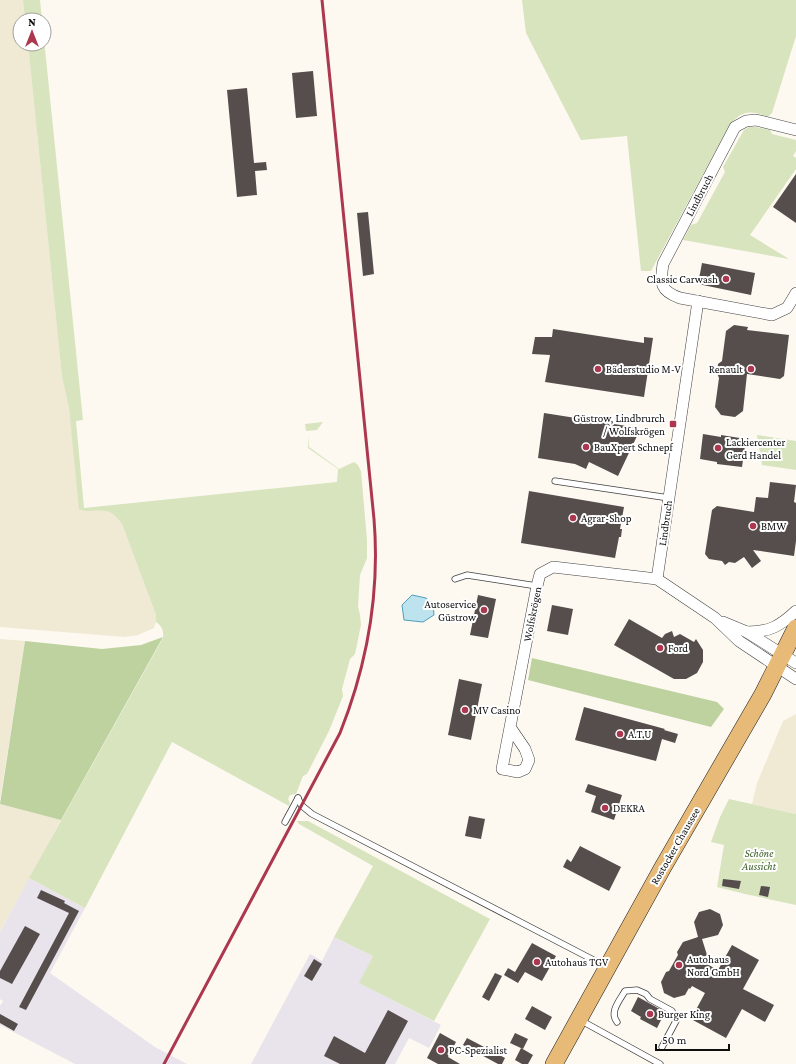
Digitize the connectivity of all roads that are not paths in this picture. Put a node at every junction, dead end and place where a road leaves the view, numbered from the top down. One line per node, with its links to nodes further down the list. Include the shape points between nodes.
1 (796, 130): 3 (street, Lindbruch, via 756,120 746,121 735,127 663,264 663,288 671,295)
2 (796, 293): 3 (street, Lindbruch, via 787,308 772,315)
3 (698, 301): 5 (street, Lindbruch)
4 (555, 481): 5 (lane)
5 (669, 498): 7 (street, Lindbruch)
6 (455, 579): 8 (lane, via 467,575)
7 (657, 579): 8 (street, Wolfskrögen, via 553,566 540,574); 10 (street, Wolfskrögen)
8 (537, 586): 15 (street, Wolfskrögen)
9 (796, 611): 12 (street, via 783,624 760,632)
10 (715, 618): 12 (street, Wolfskrögen); 13 (street, Wolfskrögen, via 739,641)
11 (796, 628): 13 (main road, Rostocker Chaussee)
12 (747, 632): 13 (street, Wolfskrögen)
13 (785, 661): 14 (street); 17 (main road, Rostocker Chaussee, via 672,850)
14 (796, 679)
15 (510, 727): 15 (street, Wolfskrögen, via 502,769 518,772 525,769 529,760 525,749)
16 (285, 822): 17 (lane, via 298,798 301,805 312,814)
17 (608, 967): 18 (main road, Rostocker Chaussee)
18 (578, 1019): 21 (main road, Rostocker Chaussee); 22 (lane)
19 (617, 1022): 20 (lane, via 613,1013 625,991 637,990 646,994 672,1011 676,1021)
20 (662, 1047)
21 (554, 1064)
22 (660, 1064)

